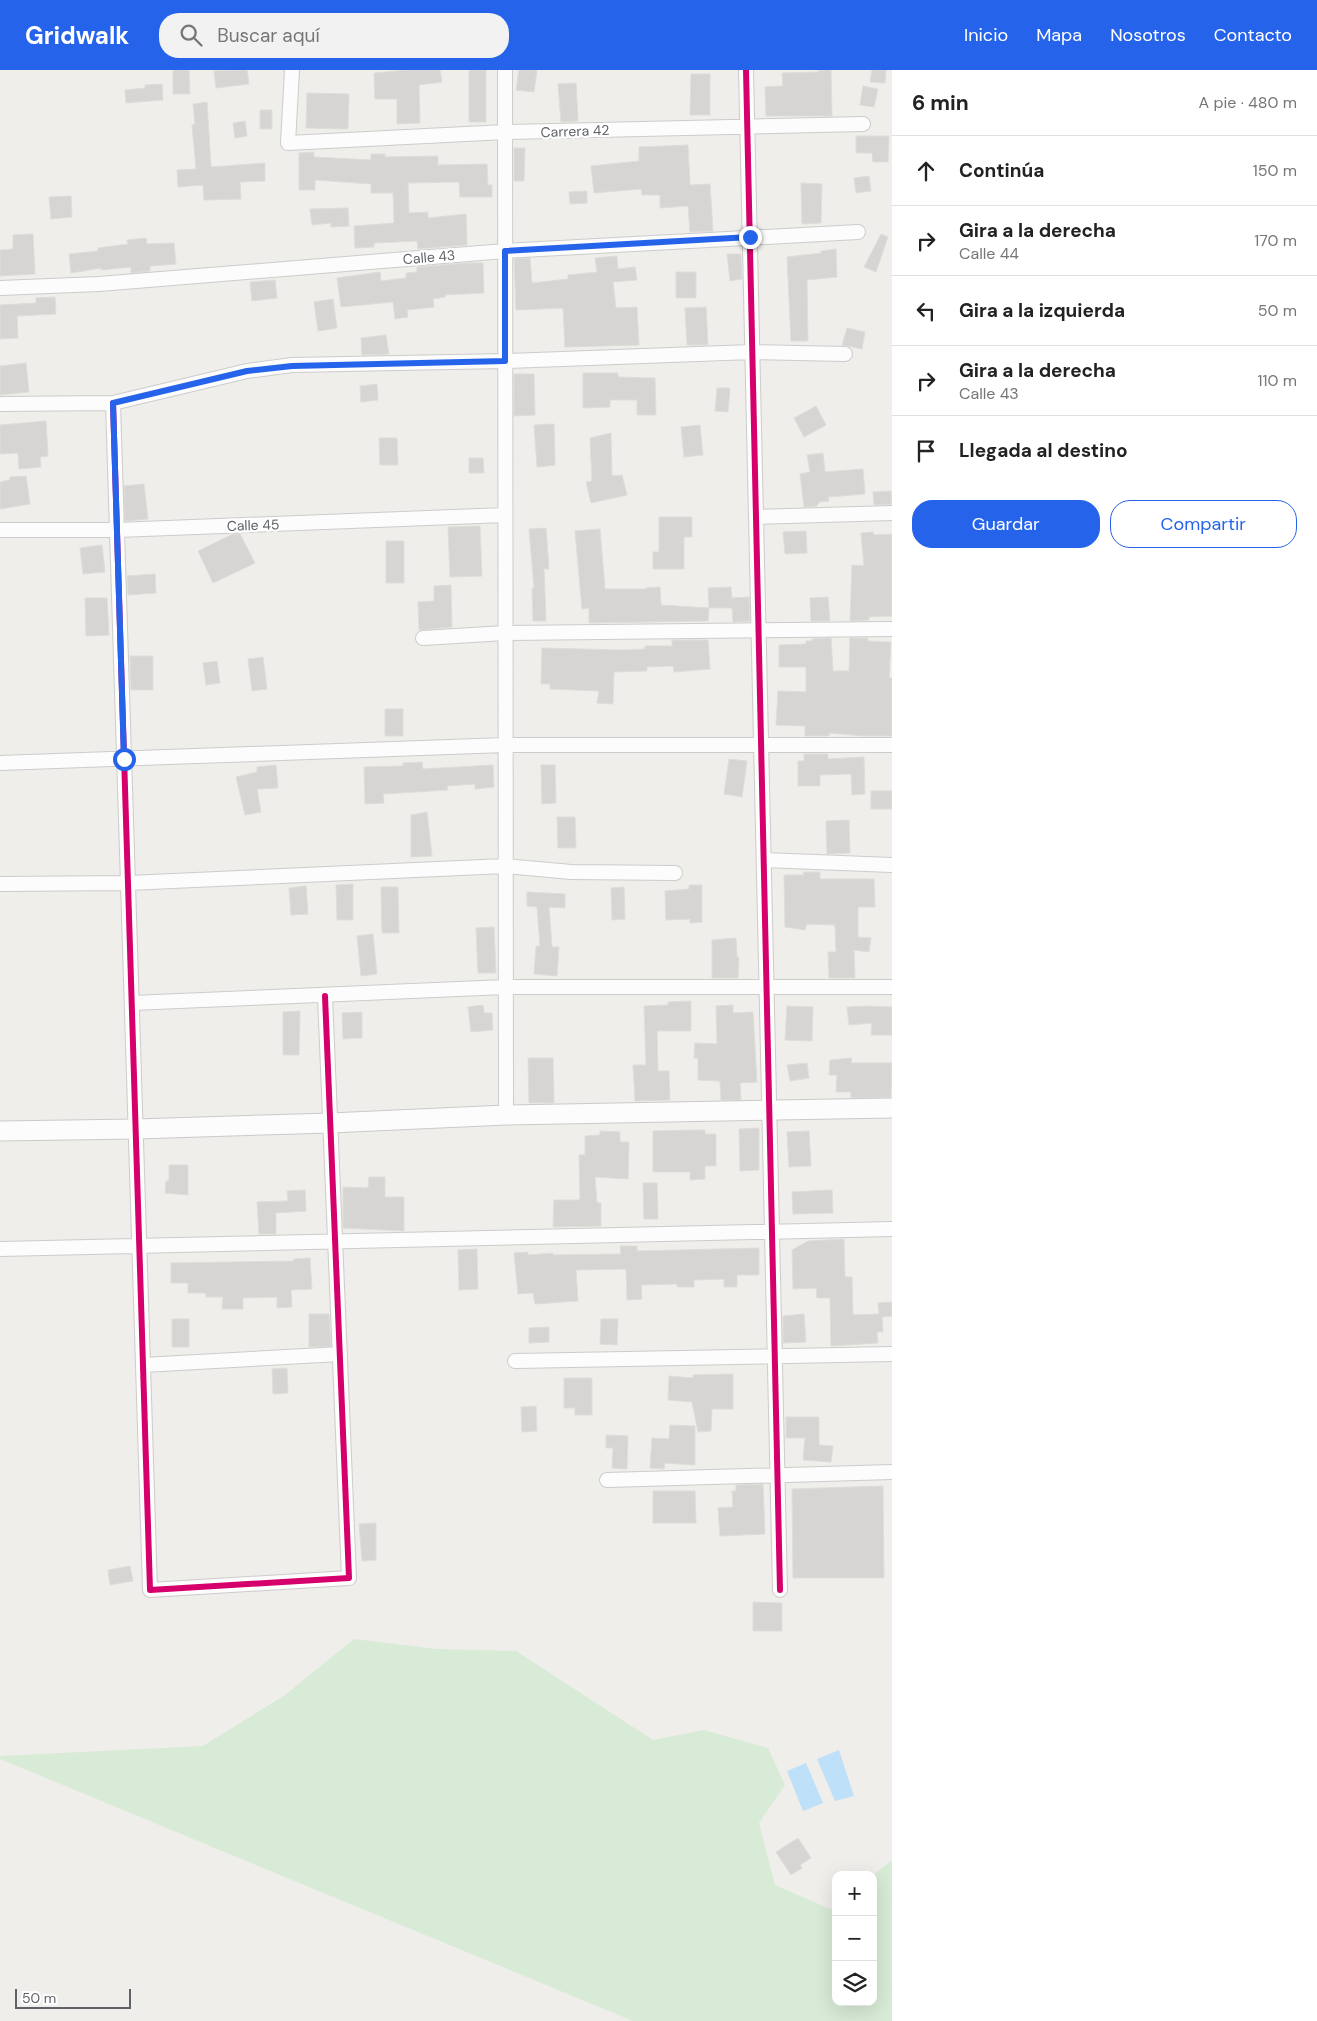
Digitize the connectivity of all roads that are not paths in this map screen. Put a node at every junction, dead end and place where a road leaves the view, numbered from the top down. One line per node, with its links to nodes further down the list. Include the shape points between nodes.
1 (292, 70): 6 (street, Carrera 42, via 288,144)
2 (505, 70): 6 (street)
3 (746, 70): 5 (street)
4 (863, 124): 5 (street, Carrera 42)
5 (747, 126): 6 (street, Carrera 42); 8 (street)
6 (505, 132): 9 (street)
7 (858, 232): 8 (street, Calle 43)
8 (750, 237): 9 (street, Calle 43); 11 (street)
9 (505, 251): 10 (street, Calle 43, via 99,284); 13 (street)
10 (0, 288)
11 (752, 352): 12 (street); 13 (street); 18 (street)
12 (845, 354)
13 (505, 361): 14 (street, via 292,366 247,371); 17 (street)
14 (113, 403): 15 (street); 20 (street)
15 (0, 404)
16 (892, 514): 18 (street)
17 (505, 516): 20 (street, Calle 45); 23 (street)
18 (756, 517): 22 (street)
19 (0, 530): 20 (street, Calle 45)
20 (117, 530): 28 (street)
21 (892, 629): 22 (street)
22 (758, 632): 23 (street); 27 (street)
23 (505, 633): 24 (street); 25 (street)
24 (423, 638)
25 (505, 745): 27 (street); 28 (street); 32 (street)
26 (892, 745): 27 (street)
27 (761, 747): 30 (street)
28 (124, 759): 29 (street); 34 (street)
29 (0, 763)
30 (764, 860): 31 (street); 36 (street)
31 (892, 865)
32 (505, 866): 33 (street, via 572,872); 34 (street); 37 (street)
33 (675, 874)
34 (128, 883): 35 (street); 40 (street)
35 (0, 884)
36 (766, 986): 37 (street); 38 (street); 42 (street)
37 (505, 987): 39 (street); 43 (street)
38 (892, 987)
39 (325, 996): 40 (street); 44 (street)
40 (132, 1003): 45 (street)
41 (892, 1108): 42 (street)
42 (769, 1111): 43 (street); 48 (street)
43 (506, 1114): 44 (street)
44 (330, 1123): 45 (street); 49 (street)
45 (136, 1130): 46 (street); 50 (street)
46 (0, 1131)
47 (892, 1230): 48 (street)
48 (772, 1232): 49 (street); 54 (street)
49 (335, 1242): 50 (street); 52 (street)
50 (139, 1246): 51 (street); 56 (street)
51 (0, 1249)
52 (340, 1354): 56 (street); 56 (street, via 349,1578 150,1590)
53 (892, 1354): 54 (street)
54 (775, 1356): 55 (street); 58 (street)
55 (515, 1361)
56 (143, 1365)
57 (892, 1472): 58 (street)
58 (777, 1475): 59 (street); 60 (street)
59 (607, 1480)
60 (780, 1590)

